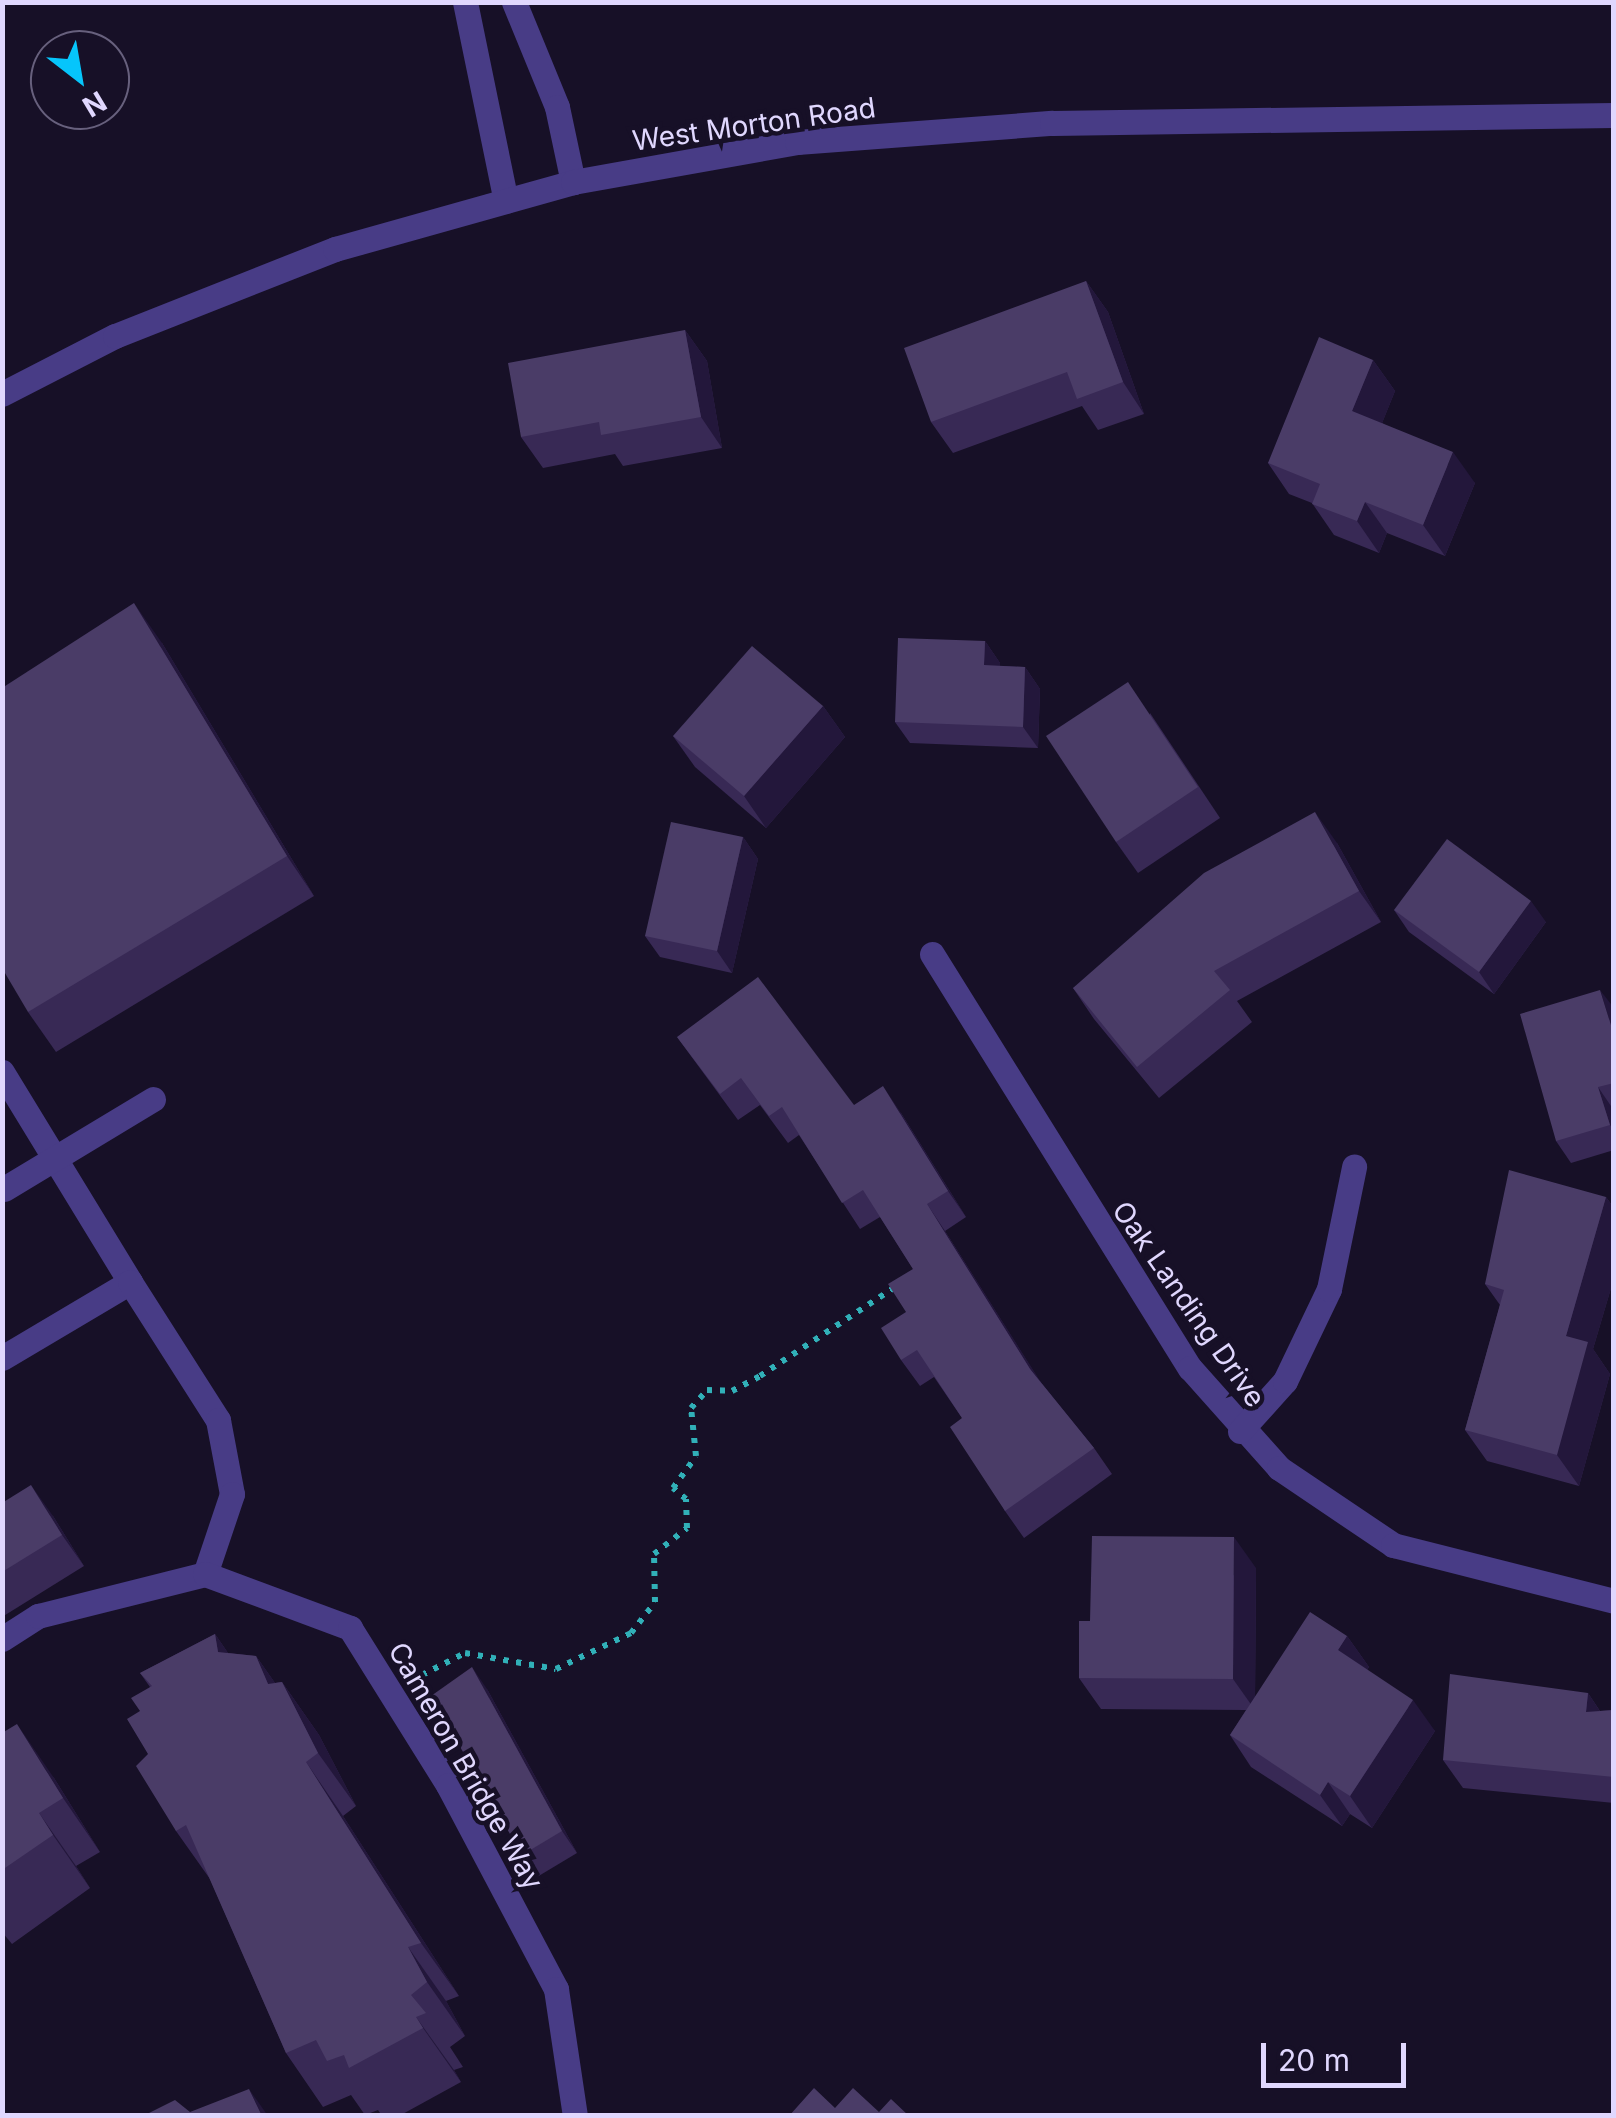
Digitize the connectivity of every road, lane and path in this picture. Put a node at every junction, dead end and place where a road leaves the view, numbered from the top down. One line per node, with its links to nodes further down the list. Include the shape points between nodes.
1 (465, 2): 5 (street)
2 (514, 2): 4 (street, via 557,107)
3 (1614, 115): 4 (street, West Morton Road, via 1052,123 798,142)
4 (574, 182): 5 (street, West Morton Road)
5 (506, 201): 6 (street, West Morton Road, via 335,250 115,336)
6 (2, 394)
7 (932, 954): 16 (street, Oak Landing Drive, via 1130,1278)
8 (2, 1072): 10 (street)
9 (153, 1099): 10 (street)
10 (55, 1158): 12 (street); 14 (street)
11 (1354, 1167): 16 (street, via 1329,1289 1284,1381)
12 (4, 1189)
13 (912, 1276): 20 (path, via 760,1376 732,1391 707,1390 691,1408 696,1456 672,1488 686,1499 687,1528 654,1554 655,1602 630,1633 556,1669 466,1653)
14 (130, 1282): 15 (street); 17 (street, via 218,1420 232,1494)
15 (2, 1358)
16 (1240, 1431): 18 (street, Oak Landing Drive, via 1331,1512 1393,1546)
17 (205, 1574): 19 (street, via 38,1616); 20 (street, Cameron Bridge Way, via 350,1628)
18 (1614, 1602)
19 (2, 1639)
20 (390, 1691): 21 (street, Cameron Bridge Way, via 556,1988)
21 (576, 2116)

